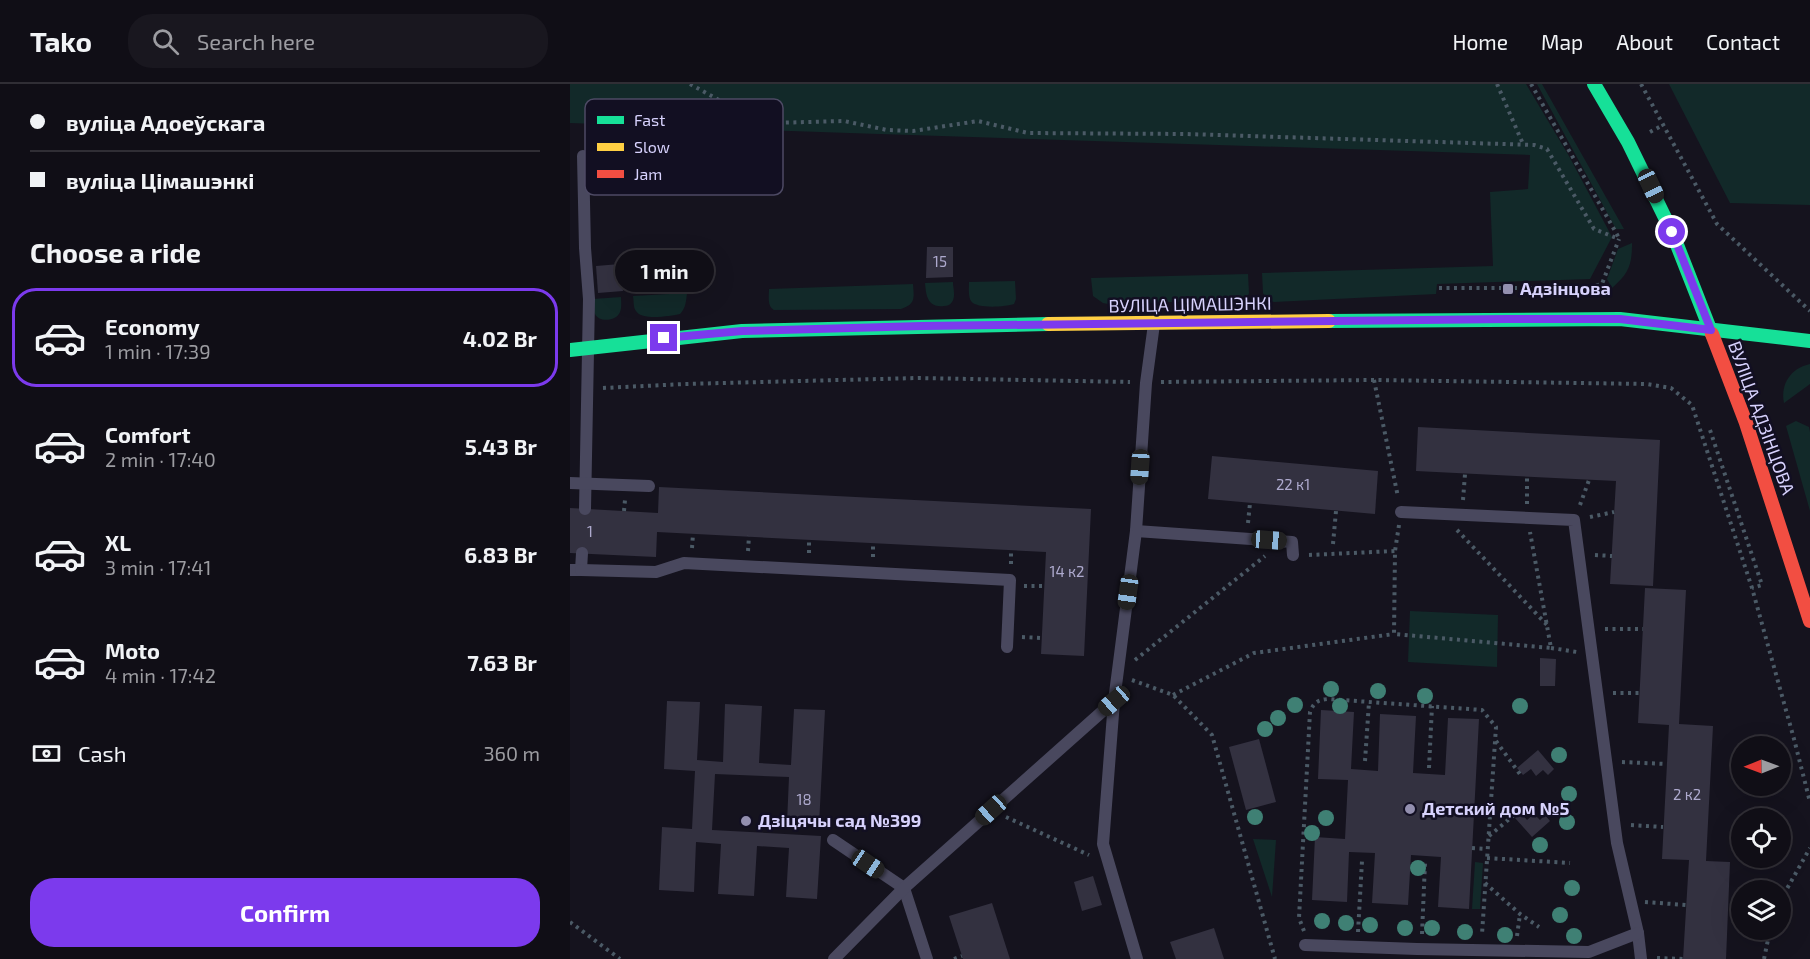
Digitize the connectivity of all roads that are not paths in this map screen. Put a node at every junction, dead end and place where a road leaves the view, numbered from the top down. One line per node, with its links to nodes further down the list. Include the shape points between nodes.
1 (1594, 84): 4 (main road, ВУЛІЦА АДЗІНЦОВА, via 1651,186)
2 (583, 156): 6 (lane)
3 (1154, 323): 4 (main road, ВУЛІЦА ЦІМАШЭНКІ, via 1609,319); 6 (main road, ВУЛІЦА ЦІМАШЭНКІ, via 742,331); 13 (lane)
4 (1711, 330): 5 (main road, ВУЛІЦА ЦІМАШЭНКІ); 17 (main road, ВУЛІЦА АДЗІНЦОВА, via 1746,423)
5 (1810, 341)
6 (588, 347): 7 (main road, ВУЛІЦА ЦІМАШЭНКІ); 9 (lane)
7 (570, 350)
8 (570, 483): 9 (lane)
9 (586, 483): 10 (lane); 11 (lane)
10 (649, 486)
11 (585, 509)
12 (1401, 512): 22 (lane, via 1574,520 1614,824)
13 (1136, 531): 15 (lane, via 1292,542); 19 (lane)
14 (582, 553): 16 (lane)
15 (1293, 555)
16 (576, 570): 18 (lane, via 656,572 692,564 1010,580)
17 (1810, 621)
18 (1007, 647)
19 (1114, 701): 21 (lane); 27 (lane, via 1103,844)
20 (832, 840): 21 (lane)
21 (904, 888): 25 (lane); 26 (lane)
22 (1638, 933): 23 (lane, via 1589,952); 24 (lane)
23 (1305, 945)
24 (1641, 958)
25 (834, 959)
26 (927, 959)
27 (1137, 959)

